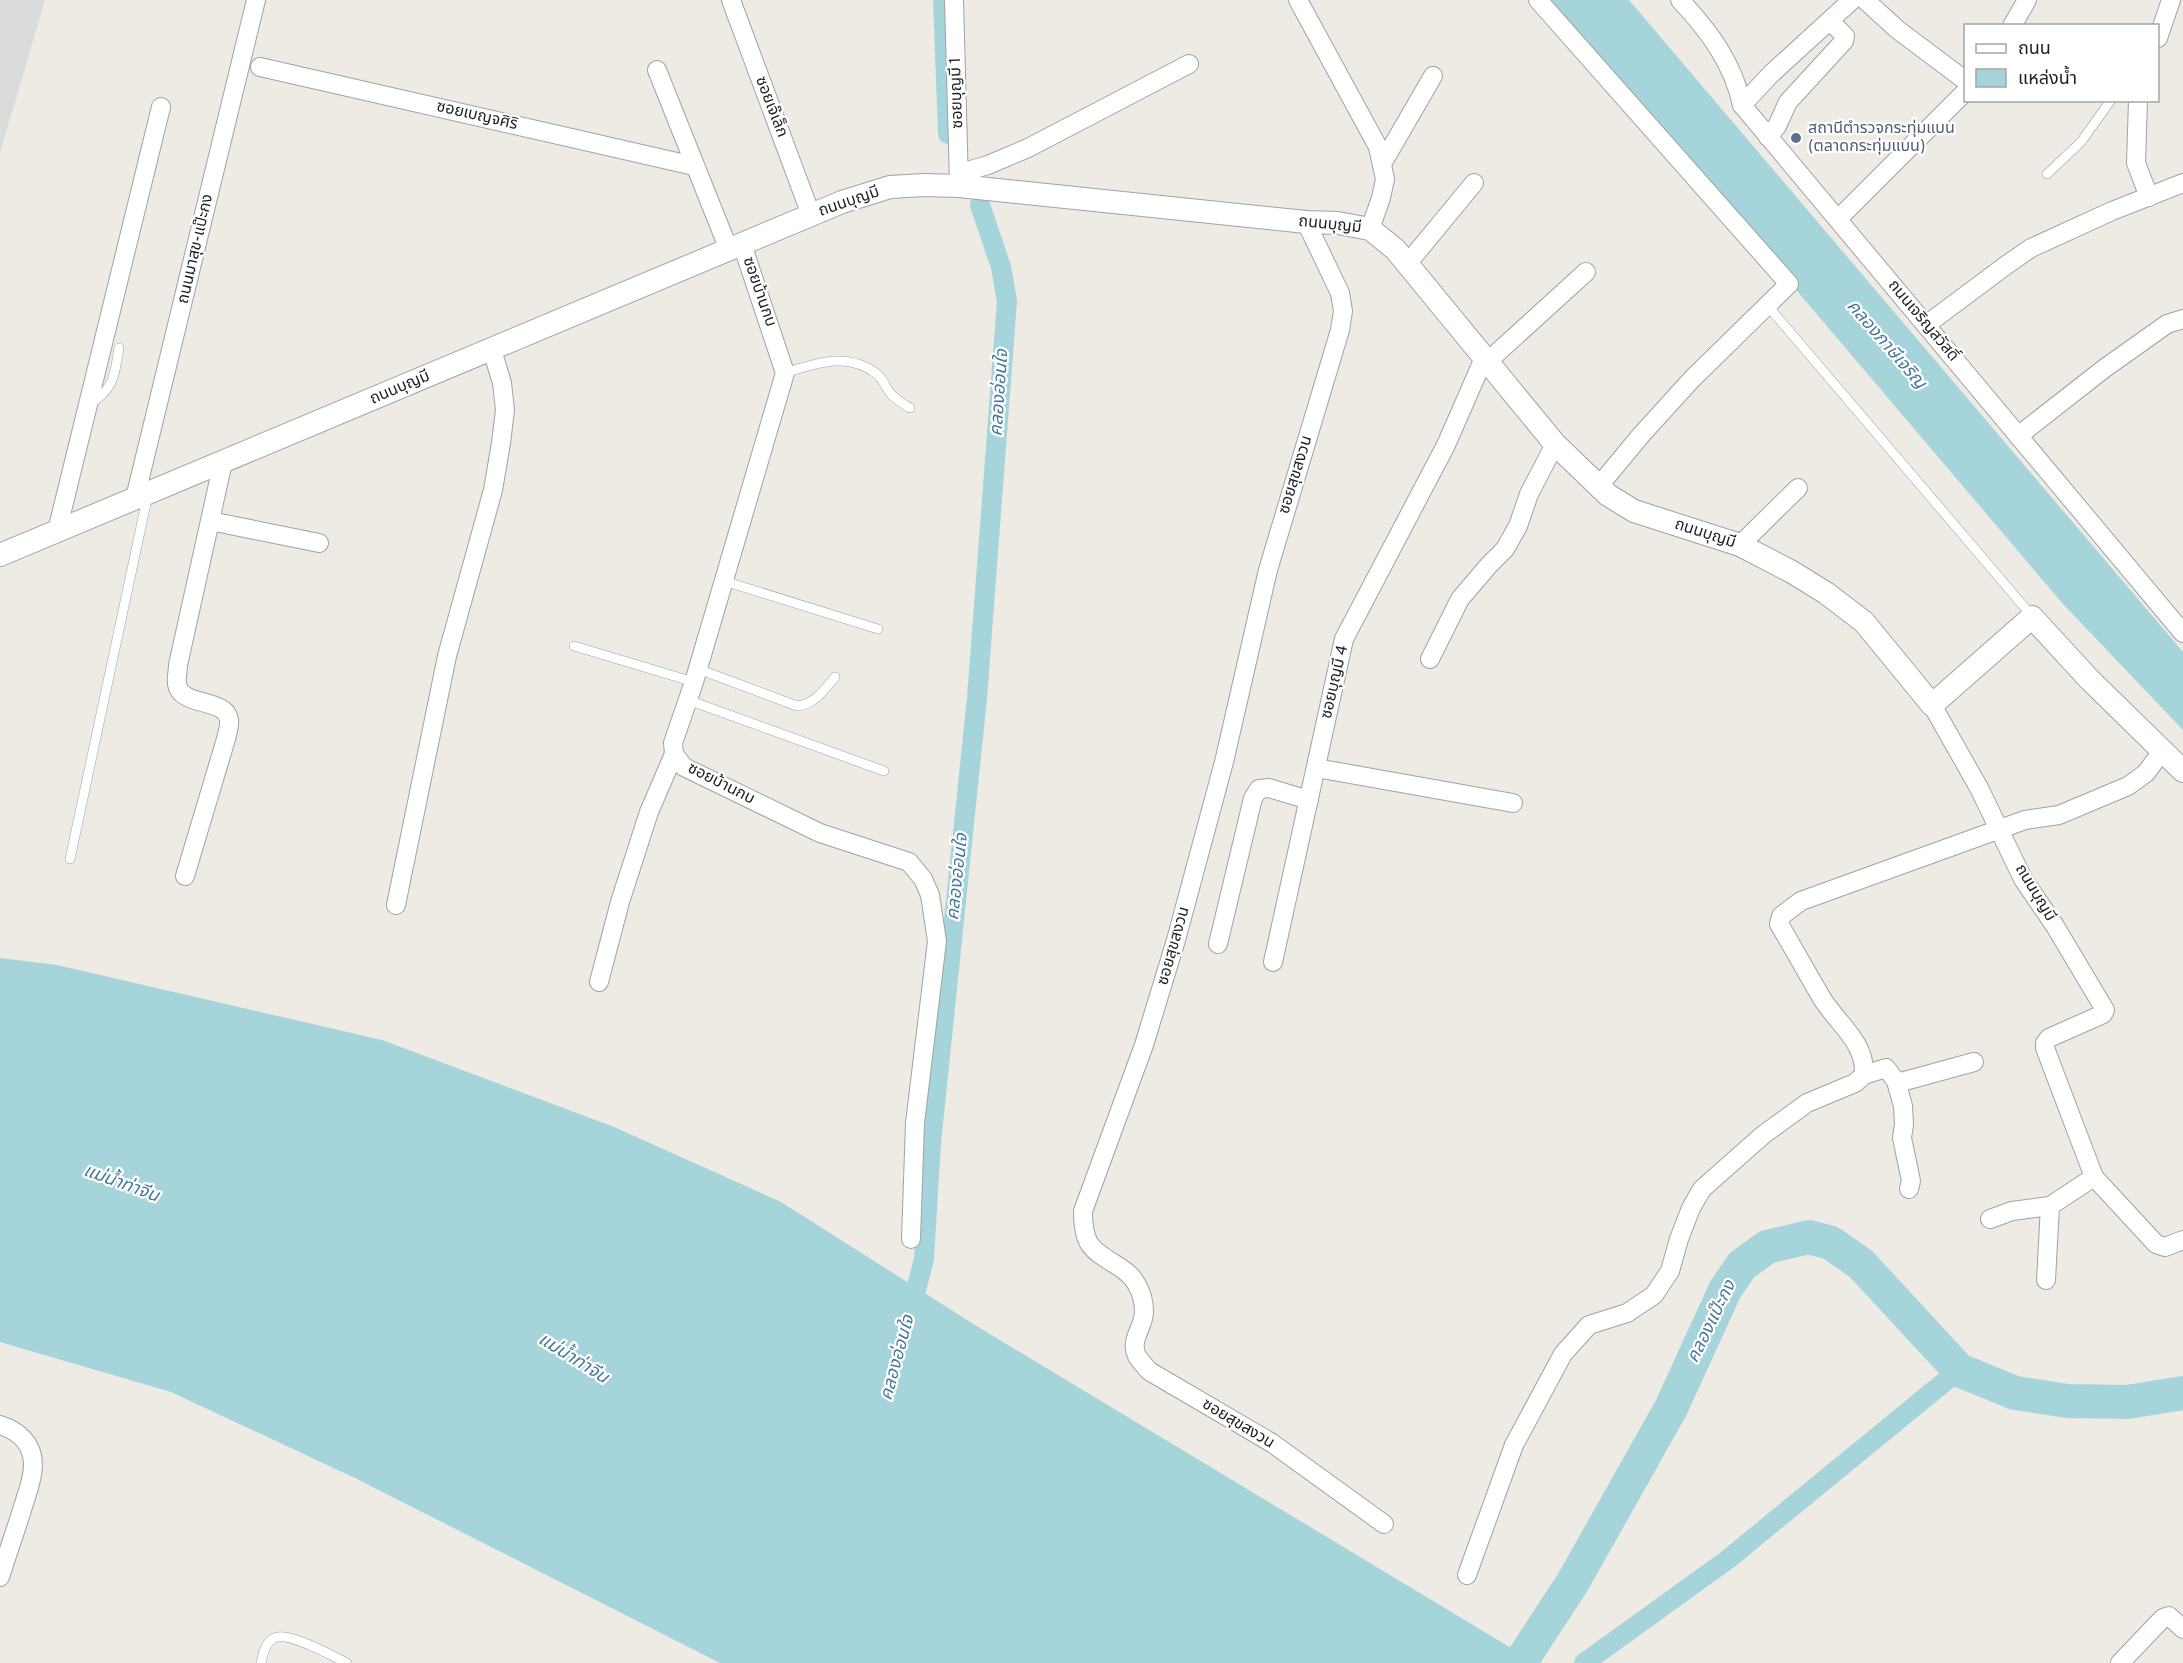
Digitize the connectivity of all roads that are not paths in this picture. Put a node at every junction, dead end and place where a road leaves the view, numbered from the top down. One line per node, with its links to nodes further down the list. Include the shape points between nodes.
1 (256, 0): 53 (street, ถนนมาสุข-แป๊ะกง)
2 (731, 0): 32 (street, ซอยเจ๊เล็ก)
3 (954, 0): 28 (street, ซอยบุญมี 1)
4 (1298, 0): 25 (street, via 1378,147)
5 (1538, 0): 39 (street, via 1789,284)
6 (1680, 0): 22 (street, ถนนเจริญสวัสดิ์, via 1713,38 1731,70)
7 (1852, 0): 22 (street)
8 (1865, 0): 18 (street)
9 (2027, 0): 11 (street)
10 (2172, 0): 13 (street)
11 (2013, 24)
12 (1836, 27): 24 (street, via 1845,36 1844,41 1788,102)
13 (2159, 33)
14 (1189, 64): 28 (street, via 1028,148)
15 (260, 67): 26 (street, ซอยเบญจศิริ)
16 (657, 70): 26 (street)
17 (1433, 76): 25 (street)
18 (1964, 80)
19 (1964, 92): 33 (street)
20 (2110, 102): 27 (lane, via 2081,142)
21 (2138, 102): 31 (street, via 2136,163)
22 (1742, 105): 24 (street, ถนนเจริญสวัสดิ์)
23 (160, 107): 46 (street)
24 (1768, 137): 33 (street, ถนนเจริญสวัสดิ์)
25 (1382, 164): 35 (street, via 1385,179)
26 (694, 166): 36 (street)
27 (2047, 174)
28 (959, 179): 32 (street, ถนนบุญมี, via 890,187); 34 (street, ถนนบุญมี)
29 (1474, 183): 37 (street)
30 (2183, 183): 31 (street)
31 (2149, 197): 41 (street, via 2031,248)
32 (812, 215): 36 (street, ถนนบุญมี)
33 (1838, 219): 41 (street, ถนนเจริญสวัสดิ์)
34 (1306, 222): 35 (street, ถนนบุญมี); 94 (street, ซอยสุขสงวน, via 1340,293 1340,330 1268,570 1224,762 1176,940 1144,1045 1083,1211 1083,1231 1099,1255 1132,1275 1145,1313 1135,1349 1149,1371 1272,1443)
35 (1370, 229): 37 (street, ถนนบุญมี)
36 (736, 247): 43 (street, ถนนบุญมี); 45 (street, ซอยบ้านกบ)
37 (1408, 263): 44 (street, ถนนบุญมี)
38 (1586, 272): 44 (street)
39 (1767, 305): 51 (street, via 1692,379); 60 (lane)
40 (2183, 319): 48 (street, via 2167,324)
41 (1926, 325): 48 (street, ถนนเจริญสวัสดิ์)
42 (119, 348): 46 (lane, via 114,377 106,392)
43 (492, 350): 50 (street, ถนนบุญมี); 79 (street, via 504,401 493,490 447,656)
44 (1486, 360): 49 (street, ถนนบุญมี); 71 (street, ซอยบุญมี 4, via 1344,639)
45 (785, 373): 47 (lane, via 820,361 866,367 879,376 892,396); 59 (street, ซอยบ้านกบ)
46 (87, 406): 55 (street)
47 (910, 408)
48 (2018, 436): 62 (street, ถนนเจริญสวัสดิ์)
49 (1555, 444): 51 (street, ถนนบุญมี); 64 (street, via 1505,549 1460,599)
50 (223, 462): 53 (street, ถนนบุญมี); 54 (street)
51 (1598, 487): 57 (street, ถนนบุญมี, via 1634,511)
52 (1798, 488): 57 (street)
53 (142, 496): 55 (street, ถนนบุญมี); 77 (lane)
54 (210, 521): 56 (street); 78 (street, via 178,665 177,686 184,695 215,706 229,719)
55 (57, 531): 58 (street, ถนนบุญมี)
56 (319, 543)
57 (1740, 545): 68 (street, ถนนบุญมี, via 1809,582 1864,622)
58 (0, 555)
59 (724, 581): 61 (lane); 65 (street, ซอยบ้านกบ)
60 (2032, 617): 68 (street); 69 (street)
61 (878, 628)
62 (2183, 633)
63 (574, 646): 65 (lane)
64 (1430, 659)
65 (696, 675): 66 (lane, via 797,706 804,706 821,694); 67 (street, ซอยบ้านกบ)
66 (835, 677)
67 (688, 700): 70 (street, ซอยบ้านกบ, via 673,743); 72 (lane)
68 (1932, 705): 76 (street, ถนนบุญมี)
69 (2162, 751): 73 (street); 76 (street, via 2146,773 2128,786 2059,815 2025,820)
70 (674, 754): 82 (street, via 649,812); 90 (street, ซอยบ้านกบ, via 684,766 820,833 909,862 924,879 937,941 915,1123)
71 (1316, 768): 74 (street, ซอยบุญมี 4); 75 (street)
72 (884, 771)
73 (2183, 771)
74 (1309, 800): 80 (street, via 1269,788 1259,789 1253,798); 81 (street, ซอยบุญมี 4)
75 (1513, 803)
76 (2000, 830): 84 (street, via 1801,901 1780,916 1779,924 1825,1003 1855,1040 1865,1063); 86 (street, ถนนบุญมี, via 2024,879 2105,1010 2045,1043)
77 (70, 858)
78 (185, 876)
79 (396, 905)
80 (1218, 944)
81 (1273, 962)
82 (599, 982)
83 (1974, 1062): 85 (street)
84 (1864, 1075): 85 (street, via 1886,1068); 95 (street, via 1855,1083 1807,1103 1763,1135 1702,1189 1678,1239 1670,1271 1654,1295 1627,1313 1589,1325 1563,1354 1514,1445)
85 (1896, 1082): 87 (street, via 1903,1106 1902,1138 1911,1181)
86 (2094, 1177): 88 (street); 91 (street, ถนนบุญมี, via 2156,1244 2165,1247)
87 (1909, 1189)
88 (2050, 1206): 89 (street, via 2012,1210); 92 (street)
89 (1990, 1219)
90 (911, 1239)
91 (2183, 1240)
92 (2046, 1280)
93 (0, 1425): 96 (street, via 24,1437 33,1464 29,1490)
94 (1384, 1524)
95 (1467, 1575)
96 (0, 1577)
97 (2183, 1629): 100 (street, via 2169,1616 2163,1618)
98 (261, 1663): 99 (lane, via 265,1647 274,1638 285,1637)
99 (347, 1663)
100 (2120, 1663)

